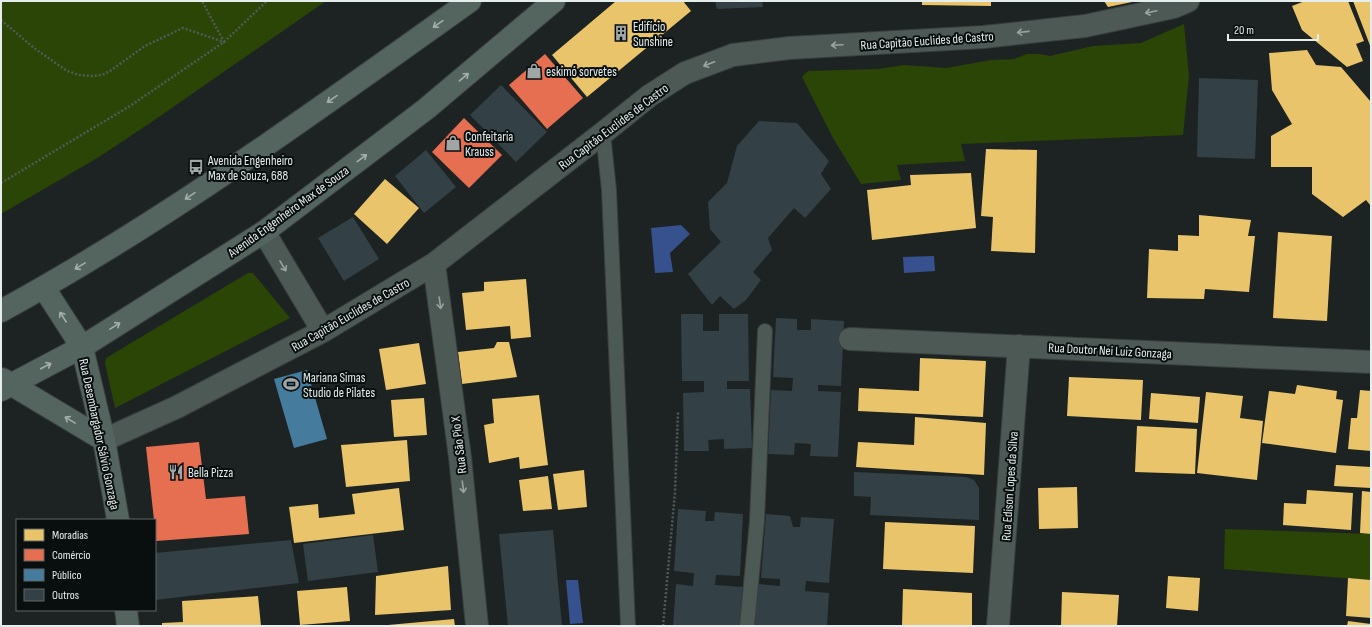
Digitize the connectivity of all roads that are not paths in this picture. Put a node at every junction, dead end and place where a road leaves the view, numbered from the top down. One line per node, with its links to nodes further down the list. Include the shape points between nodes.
1 (470, 1): 7 (main road, one-way to 7, via 299,123 159,218)
2 (554, 1): 5 (main road, Avenida Engenheiro Max de Souza, one-way to 2, via 426,109)
3 (1188, 1): 4 (street, Rua Capitão Euclides de Castro, one-way to 4, via 1174,7 1085,26 984,37 789,48 733,55 685,73 649,96)
4 (603, 134): 6 (street, Rua Capitão Euclides de Castro); 21 (lane, via 609,198)
5 (264, 232): 9 (street, one-way to 9); 13 (main road, Avenida Engenheiro Max de Souza, one-way to 5)
6 (434, 264): 9 (street, Rua Capitão Euclides de Castro); 20 (street, Rua São Pio X, one-way to 20, via 460,457)
7 (44, 288): 8 (main road); 13 (main road, Rua Desembargador Sálvio Gonzaga, one-way to 7)
8 (1, 311)
9 (323, 331): 16 (street, Rua Capitão Euclides de Castro, via 177,407)
10 (765, 331): 22 (lane, via 757,521)
11 (850, 339): 12 (street, Rua Doutor Nei Luiz Gonzaga)
12 (1019, 346): 14 (street, Rua Doutor Nei Luiz Gonzaga); 23 (street, Rua Edison Lopes da Silva)
13 (82, 347): 15 (main road, Avenida Engenheiro Max de Souza, one-way to 13); 16 (main road, Rua Desembargador Sálvio Gonzaga)
14 (1371, 362)
15 (5, 384): 16 (main road, one-way to 15)
16 (104, 440): 17 (main road, Rua Desembargador Sálvio Gonzaga)
17 (118, 519)
18 (126, 611): 19 (main road)
19 (128, 626)
20 (477, 626)
21 (628, 626)
22 (747, 626)
23 (998, 626)

